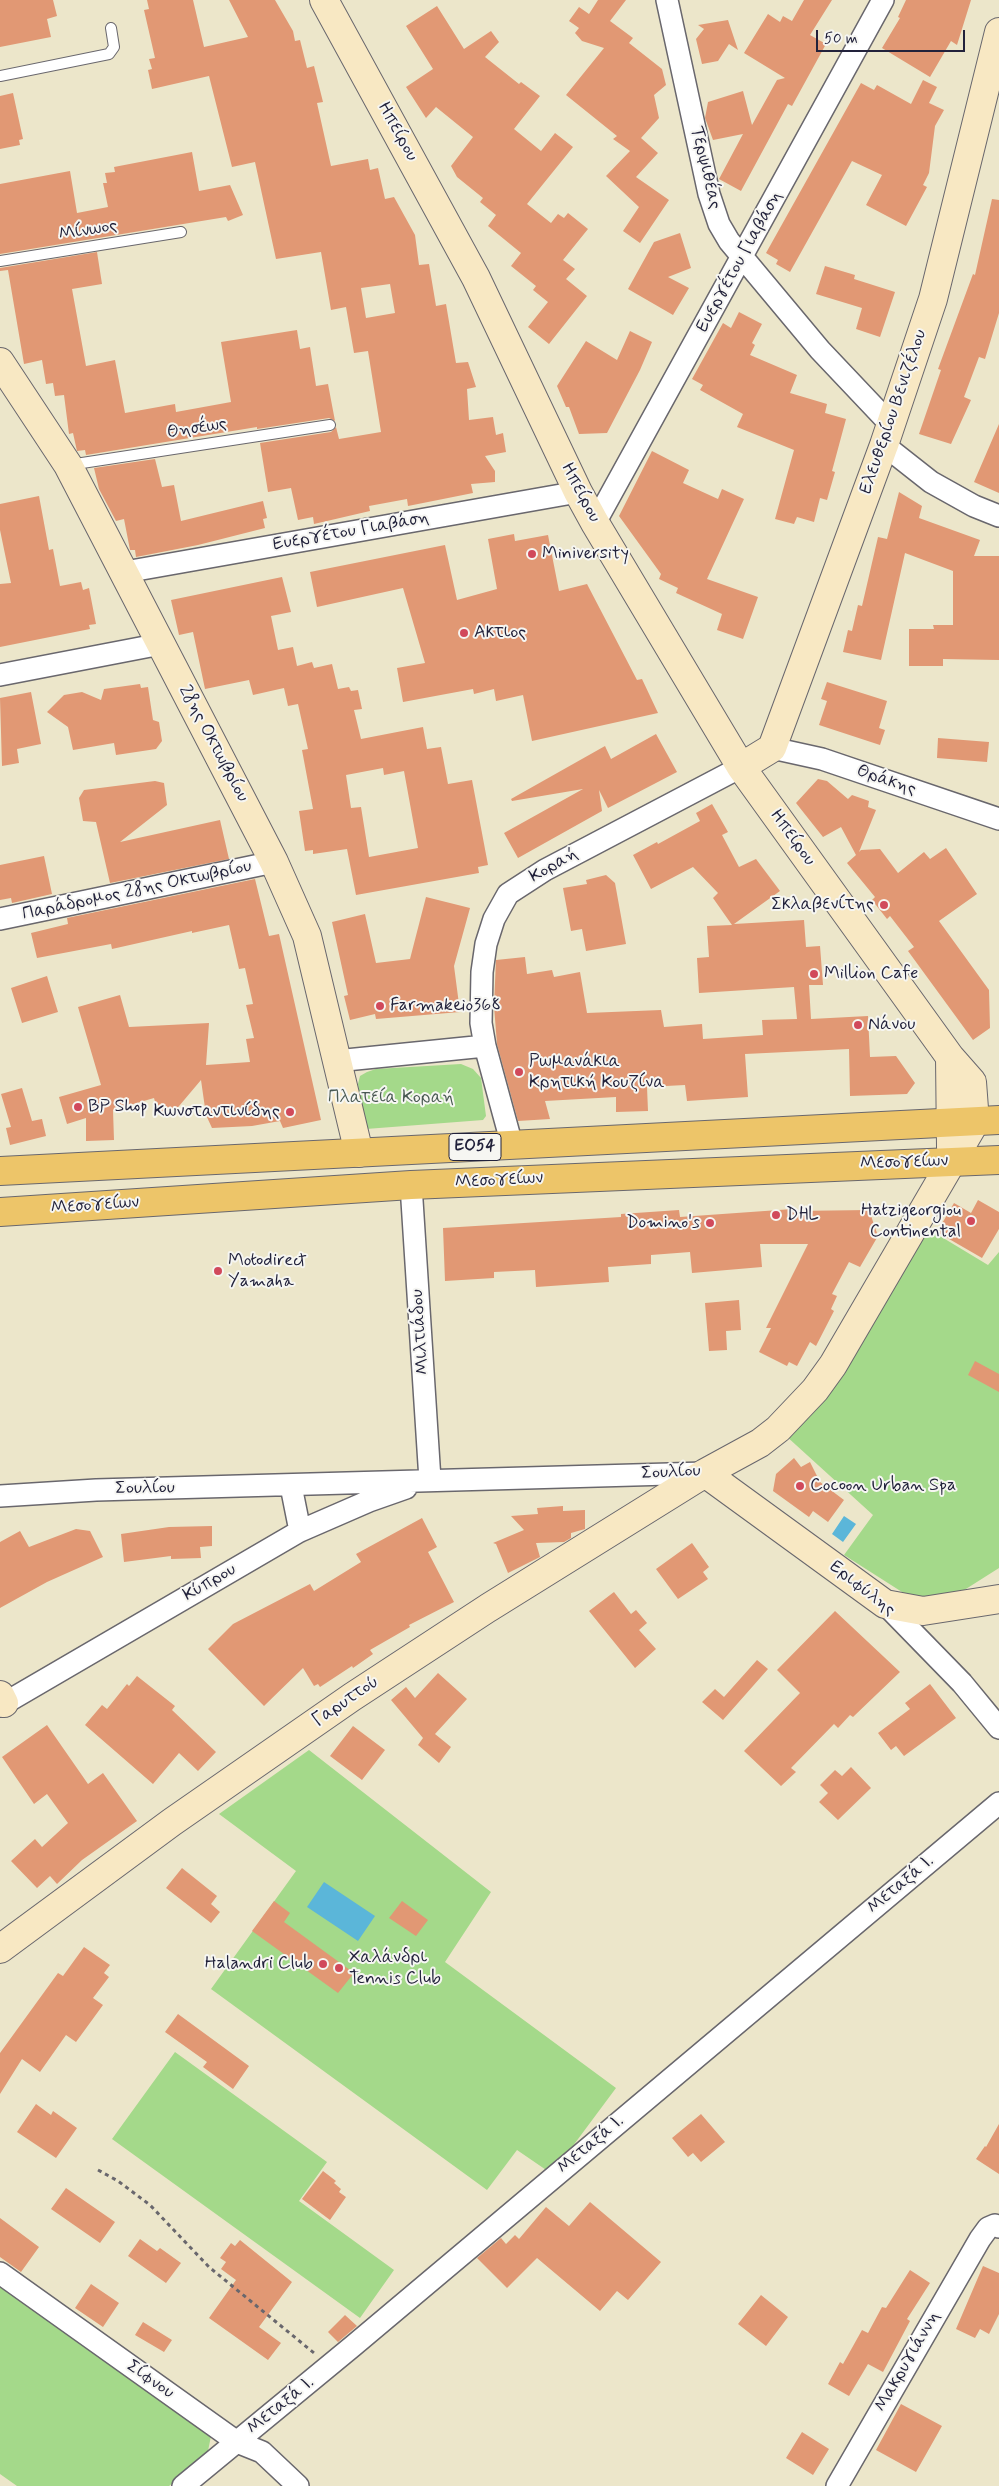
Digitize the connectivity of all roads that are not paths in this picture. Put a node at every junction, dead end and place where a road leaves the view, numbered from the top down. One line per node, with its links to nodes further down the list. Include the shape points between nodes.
1 (324, 0): 14 (street, Ηπείρου, via 476,278)
2 (667, 0): 8 (street, Τερψιθέας, via 712,209 729,241)
3 (883, 0): 8 (street, Ευεργέτου Γιαβάση)
4 (111, 28): 6 (lane, via 114,47 110,54)
5 (999, 32): 12 (street, Ελευθερίου Βενιζέλου, via 934,298)
6 (0, 76)
7 (181, 232): 9 (lane, Μίνωος)
8 (743, 258): 12 (street, Τερψιθέας); 16 (street, Ευεργέτου Γιαβάση)
9 (0, 261)
10 (0, 362): 13 (street, 28ης Οκτωβρίου)
11 (330, 425): 13 (lane, Θησέως)
12 (887, 435): 15 (street, Τερψιθέας, via 931,482); 20 (street, Ελευθερίου Βενιζέλου)
13 (68, 465): 17 (street, 28ης Οκτωβρίου)
14 (578, 492): 16 (street, Ηπείρου); 17 (street, Ευεργέτου Γιαβάση)
15 (999, 516)
16 (595, 523): 21 (street, Ηπείρου)
17 (125, 572): 18 (street, 28ης Οκτωβρίου)
18 (161, 644): 19 (street); 23 (street, 28ης Οκτωβρίου)
19 (0, 675)
20 (772, 748): 21 (street); 22 (street, Θράκης, via 822,759)
21 (741, 767): 25 (street, Κοραή, via 546,870 508,894 494,919 486,944 481,1023); 27 (street, Ηπείρου, via 950,1057)
22 (999, 819)
23 (274, 862): 24 (street, Παράδρομος 28ης Οκτωβρίου); 26 (street, 28ης Οκτωβρίου, via 307,936)
24 (0, 920)
25 (485, 1046): 26 (street); 28 (street, Κοραή)
26 (336, 1061): 29 (street, 28ης Οκτωβρίου)
27 (975, 1122): 28 (main road, Μεσογείων / ΕΟ54); 31 (street, Ηπείρου)
28 (512, 1145): 29 (main road, Μεσογείων / ΕΟ54)
29 (359, 1153): 32 (main road, Μεσογείων / ΕΟ54)
30 (999, 1160): 31 (main road, Μεσογείων / ΕΟ54)
31 (951, 1161): 33 (main road, Μεσογείων / ΕΟ54); 35 (street, Σουλίου, via 833,1365 815,1390 760,1443)
32 (0, 1171)
33 (411, 1185): 34 (main road, Μεσογείων / ΕΟ54); 36 (street, Μιλτιάδου)
34 (0, 1212)
35 (705, 1473): 36 (street, Σουλίου); 41 (street, Εριφύλης); 45 (street, Γαρυττού, via 352,1697 172,1822)
36 (430, 1480): 37 (street, Σουλίου); 39 (street, Κύπρου, via 369,1501)
37 (291, 1486): 38 (street, Σουλίου, via 96,1490); 39 (street)
38 (0, 1496)
39 (300, 1531): 42 (street, Κύπρου)
40 (999, 1599): 41 (street, via 923,1611)
41 (885, 1604): 43 (street, Εριφύλης, via 962,1683)
42 (1, 1701)
43 (999, 1728)
44 (999, 1803): 48 (street, Μεταξά Ι.)
45 (0, 1949)
46 (999, 2226): 51 (street, Μακρυγιάννη, via 988,2228 980,2239)
47 (0, 2273): 48 (street, Σίφνου)
48 (237, 2442): 49 (street, Μεταξά Ι.); 50 (street, Σίφνου, via 262,2452)
49 (183, 2486)
50 (298, 2486)
51 (836, 2486)

